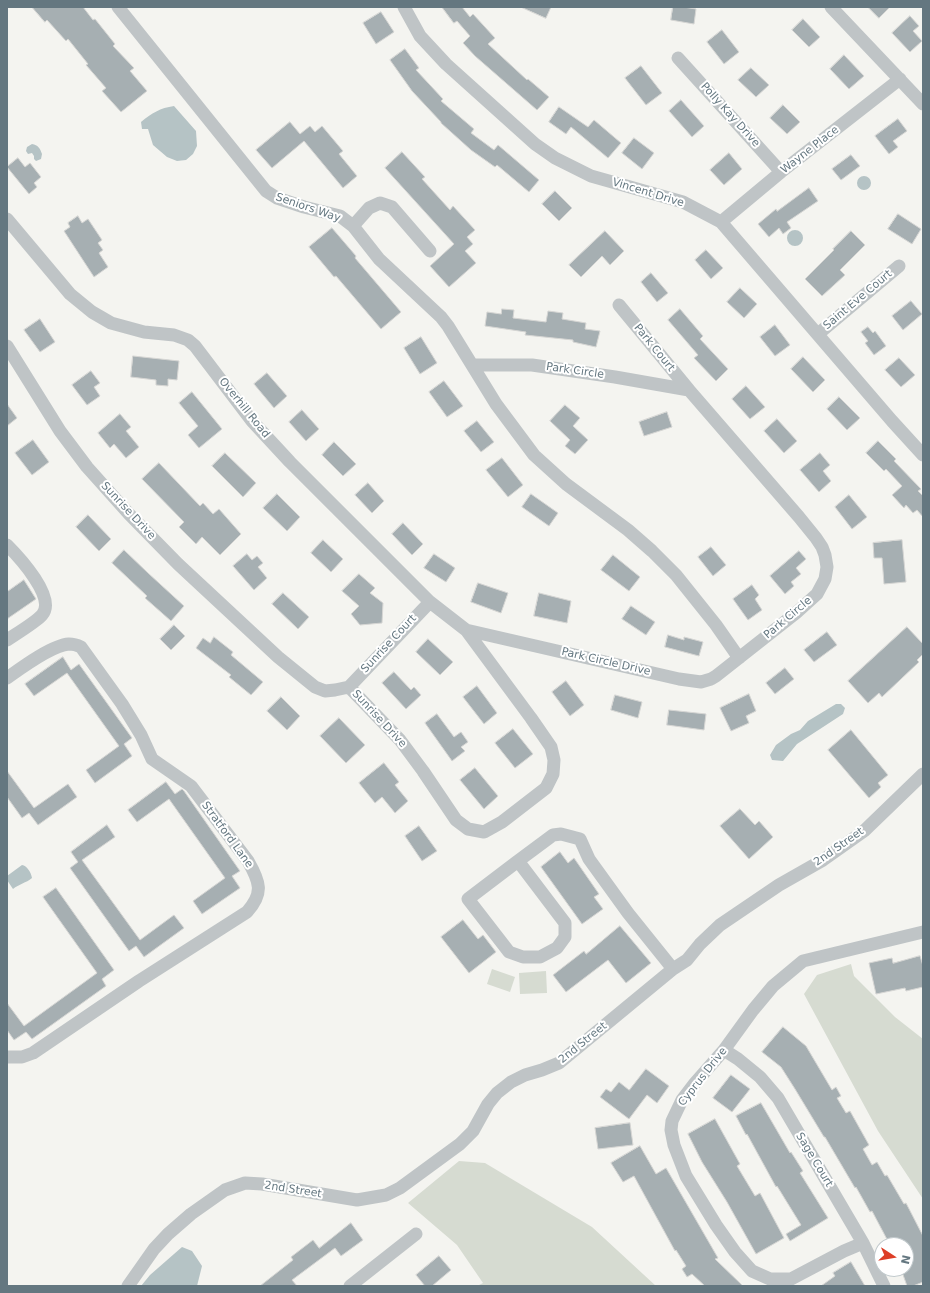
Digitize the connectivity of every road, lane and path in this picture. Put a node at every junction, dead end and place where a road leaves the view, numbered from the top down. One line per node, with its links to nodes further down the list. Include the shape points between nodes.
1 (118, 7): 10 (street, Seniors Way, via 266,191 277,198 340,216)
2 (404, 7): 9 (street, Vincent Drive, via 420,36 446,64 554,158 591,176 683,202)
3 (831, 7): 5 (street)
4 (678, 58): 7 (street, Polly Kay Drive)
5 (900, 79): 6 (street); 7 (street, Wayne Place)
6 (923, 104)
7 (781, 172): 9 (street, Wayne Place)
8 (7, 219): 20 (street, Overhill Road, via 70,294 92,312 111,323 144,332 174,335 188,340 195,346 252,421)
9 (721, 222): 14 (street, Vincent Drive)
10 (353, 226): 11 (street, via 369,208 380,203 392,207); 16 (street, Seniors Way, via 380,259 441,317)
11 (430, 251)
12 (899, 266): 14 (street, Saint Eve Court)
13 (619, 305): 17 (street, Park Court)
14 (818, 334): 18 (street, Vincent Drive)
15 (7, 346): 25 (street, Sunrise Drive, via 60,431 87,467 178,564 278,657 315,687 325,691)
16 (472, 366): 17 (street, Park Circle, via 532,365); 23 (street, via 534,456 652,551 676,575)
17 (689, 390): 23 (street, Park Circle, via 799,517 825,555 825,579 817,594)
18 (923, 455)
19 (7, 545): 22 (street, via 27,567 45,595 47,603 43,614)
20 (430, 602): 21 (street, Overhill Road); 25 (street, Sunrise Court)
21 (466, 630): 23 (street, Park Circle Drive, via 696,682 711,679); 25 (street, Sunrise Drive, via 551,747 554,760 553,774 546,788 502,822 484,832 468,829 456,820 400,740)
22 (7, 640)
23 (739, 658)
24 (7, 678): 31 (street, Stratford Lane, via 50,650 67,644 81,647 122,704 152,759 191,786 248,861 256,875 259,895 247,912 33,1053 22,1057)
25 (349, 687)
26 (923, 774): 29 (street, 2nd Street, via 864,831 720,925 687,960)
27 (518, 861): 27 (street, via 565,923 565,937 557,948 540,957 523,957 509,952 468,899); 29 (street, via 553,834 580,839 590,859 628,913)
28 (923, 932): 30 (street, Cyprus Drive, via 803,961 773,986)
29 (673, 969): 34 (street, 2nd Street, via 559,1062 525,1075 497,1093 473,1131 460,1144 400,1188 386,1195 357,1200 262,1184 245,1183 225,1190 168,1234)
30 (724, 1050): 33 (street, Sage Court, via 760,1077 778,1098); 33 (street, Cyprus Drive, via 682,1100 672,1121 671,1130 686,1176 735,1252 752,1271 770,1279 790,1279)
31 (7, 1057)
32 (416, 1234): 35 (street)
33 (863, 1243): 36 (street, Sage Court)
34 (128, 1286)
35 (350, 1286)
36 (884, 1286)

